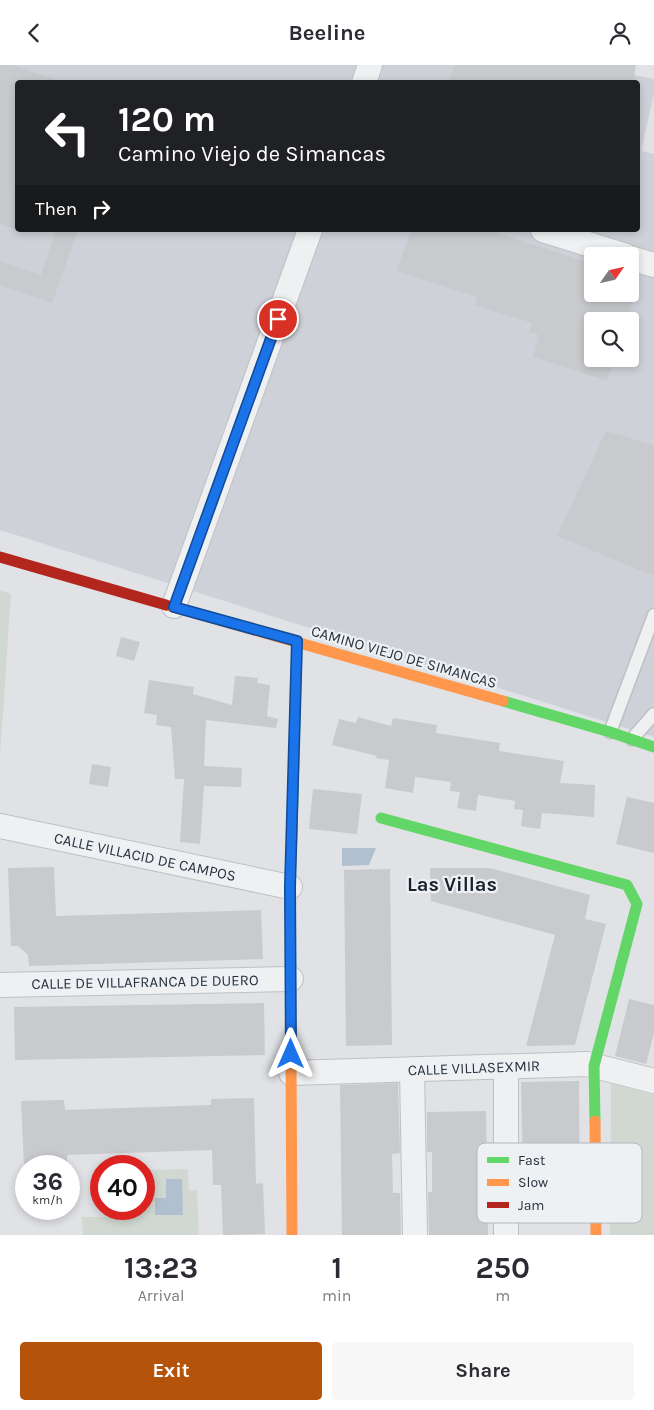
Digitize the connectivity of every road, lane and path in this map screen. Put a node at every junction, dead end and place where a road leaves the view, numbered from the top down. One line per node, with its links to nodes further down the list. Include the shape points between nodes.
1 (370, 65): 2 (street)
2 (365, 80)
3 (309, 232): 9 (street)
4 (549, 232): 5 (street)
5 (597, 247)
6 (639, 261): 7 (street)
7 (654, 265)
8 (0, 557): 9 (street, CAMINO VIEJO DE SIMANCAS)
9 (174, 607): 11 (street, CAMINO VIEJO DE SIMANCAS)
10 (654, 615): 13 (lane)
11 (297, 641): 13 (street, CAMINO VIEJO DE SIMANCAS); 18 (street)
12 (654, 714): 14 (lane)
13 (610, 732): 14 (street, CAMINO VIEJO DE SIMANCAS)
14 (632, 739): 15 (street, CAMINO VIEJO DE SIMANCAS)
15 (654, 747)
16 (381, 818): 21 (street, via 627,885 637,904)
17 (0, 827): 18 (street, CALLE VILLACID DE CAMPOS)
18 (290, 887): 19 (street)
19 (291, 979): 20 (street, CALLE DE VILLAFRANCA DE DUERO); 24 (street)
20 (0, 985)
21 (594, 1066): 22 (street, CALLE VILLASEXMIR); 25 (street, CALLE VILLASEXMIR); 27 (street)
22 (506, 1067): 23 (street, CALLE VILLASEXMIR); 26 (street)
23 (412, 1070): 24 (street, CALLE VILLASEXMIR); 29 (street)
24 (291, 1073): 28 (street)
25 (654, 1081)
26 (506, 1143)
27 (595, 1143)
28 (292, 1235)
29 (414, 1235)

